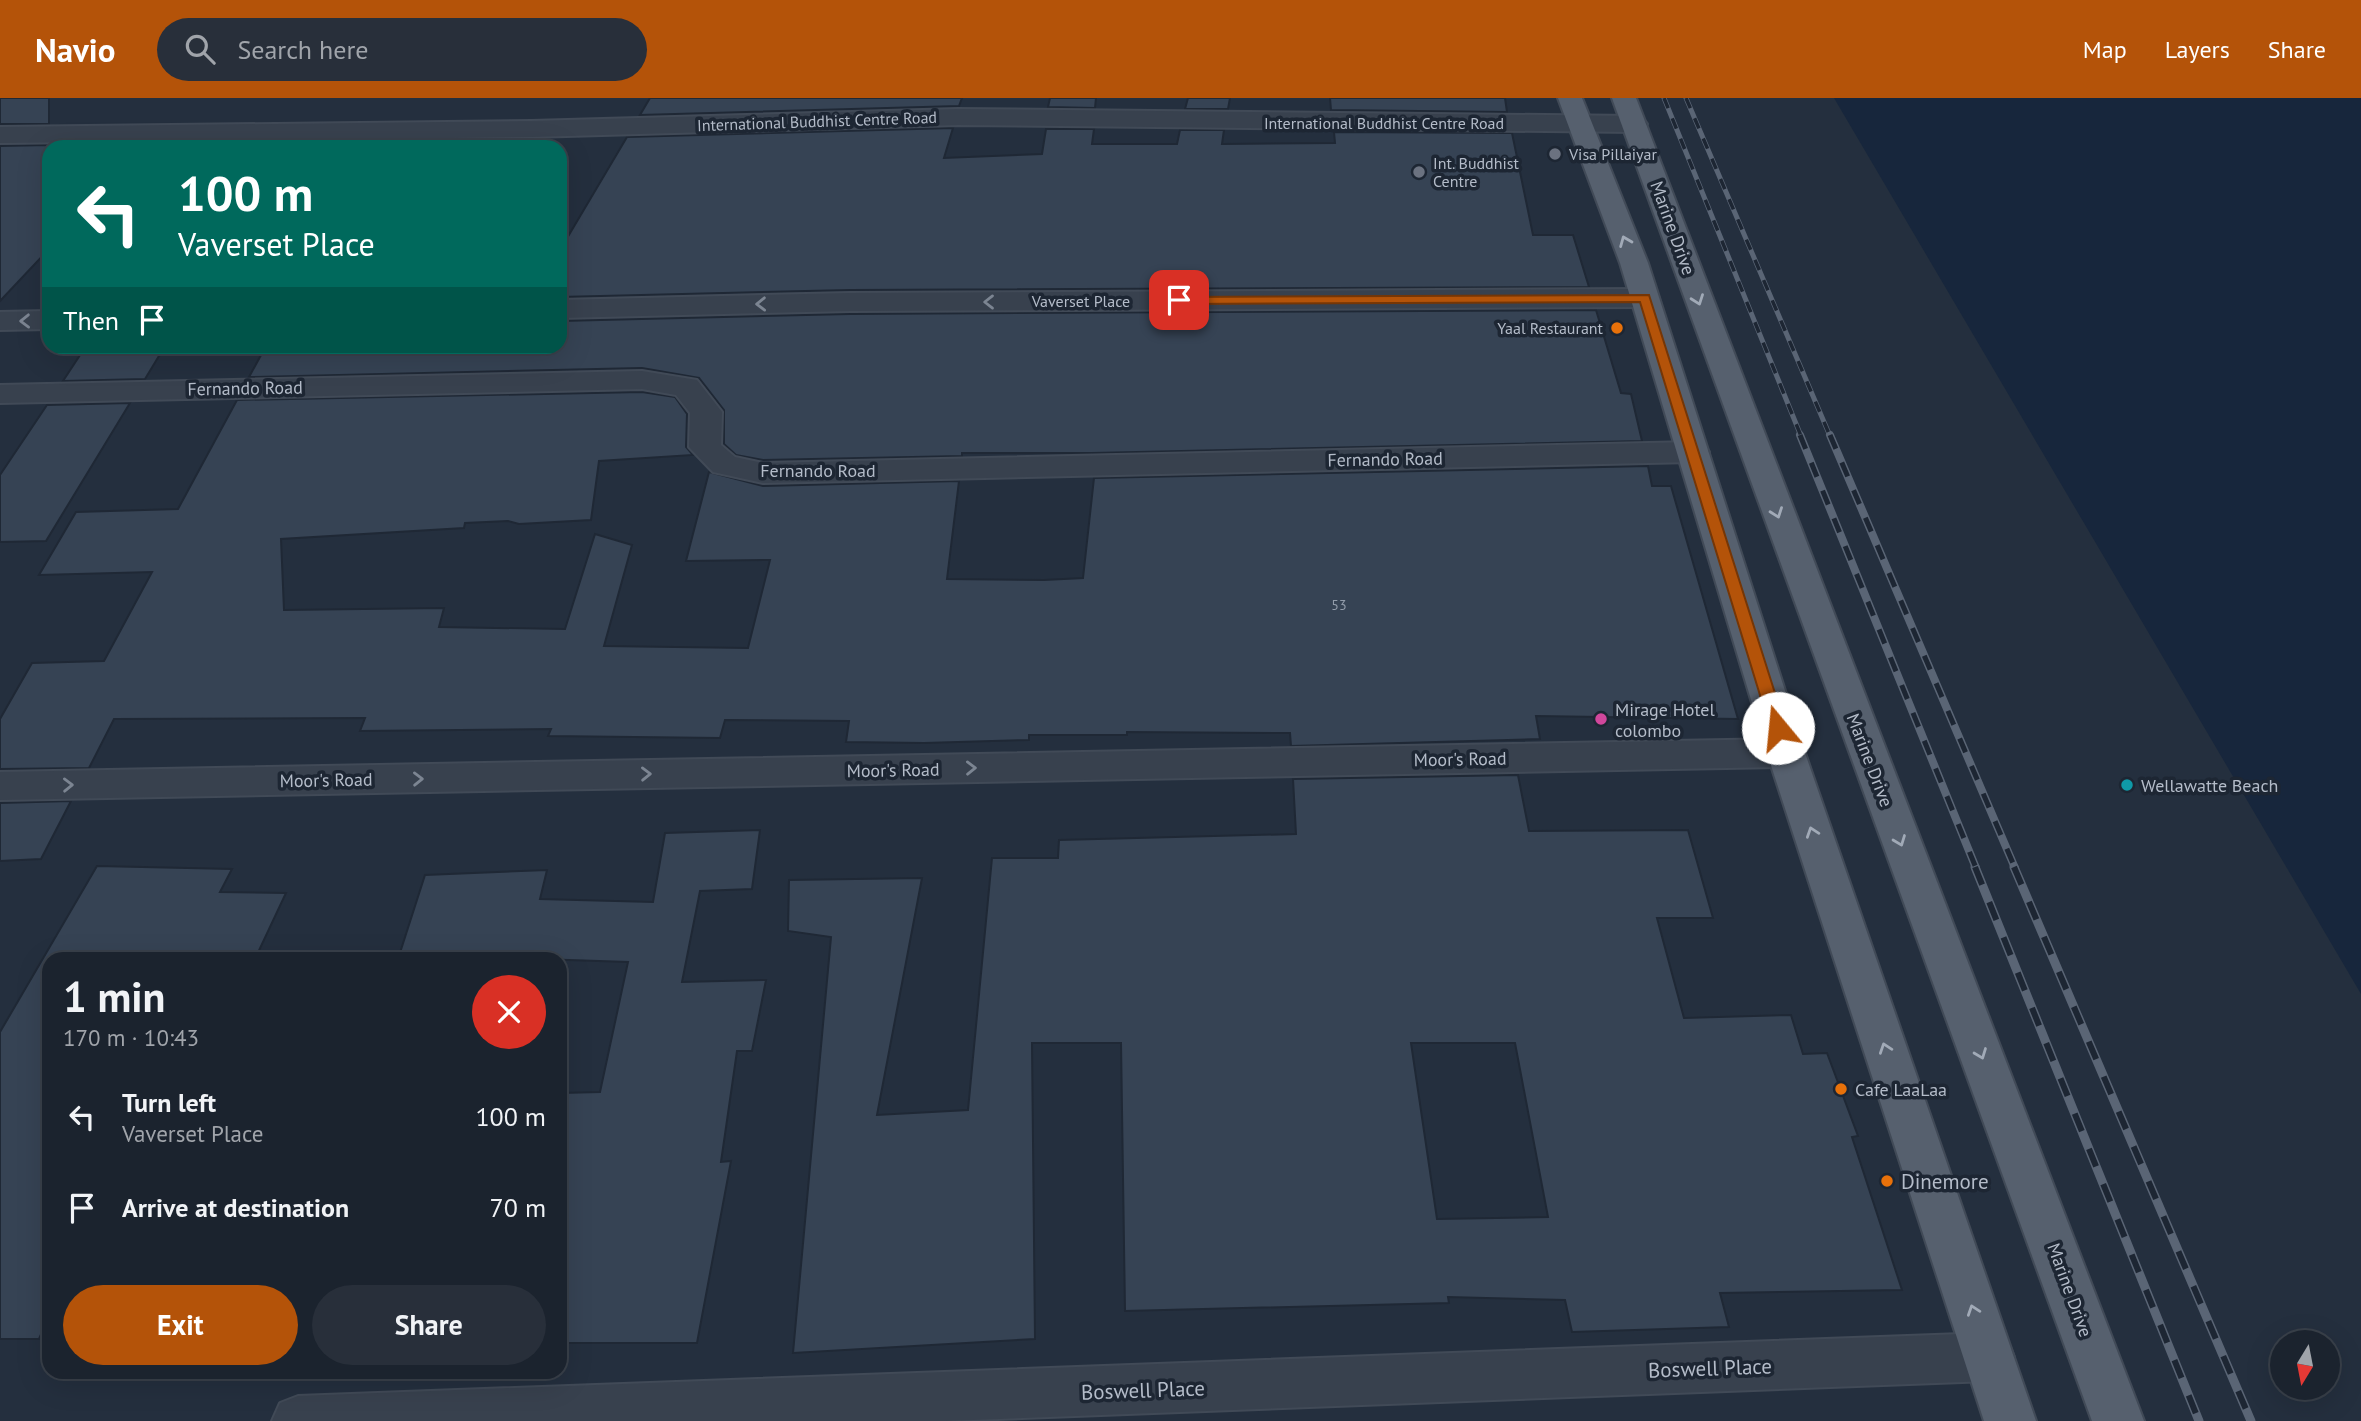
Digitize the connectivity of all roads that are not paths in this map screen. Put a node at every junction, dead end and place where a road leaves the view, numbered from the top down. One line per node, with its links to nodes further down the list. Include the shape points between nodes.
1 (1574, 111): 2 (street, International Buddhist Centre Road); 3 (street, International Buddhist Centre Road); 4 (main road, one-way to 1)
2 (1629, 111): 15 (main road, Marine Drive, one-way to 15)
3 (0, 135)
4 (1645, 298): 5 (street, Vaverset Place, one-way to 5, via 850,302); 9 (main road)
5 (567, 309)
6 (42, 320): 7 (street, one-way to 7)
7 (0, 321)
8 (0, 394): 9 (street, Fernando Road, via 642,380 686,387 706,412 705,447 724,465 763,473)
9 (1693, 452): 10 (main road)
10 (1786, 753): 11 (street, Moor's Road, one-way to 10); 12 (main road, one-way to 10)
11 (0, 786)
12 (1989, 1357): 13 (street, Boswell Place); 14 (main road)
13 (298, 1421)
14 (2010, 1421)
15 (2118, 1421)

